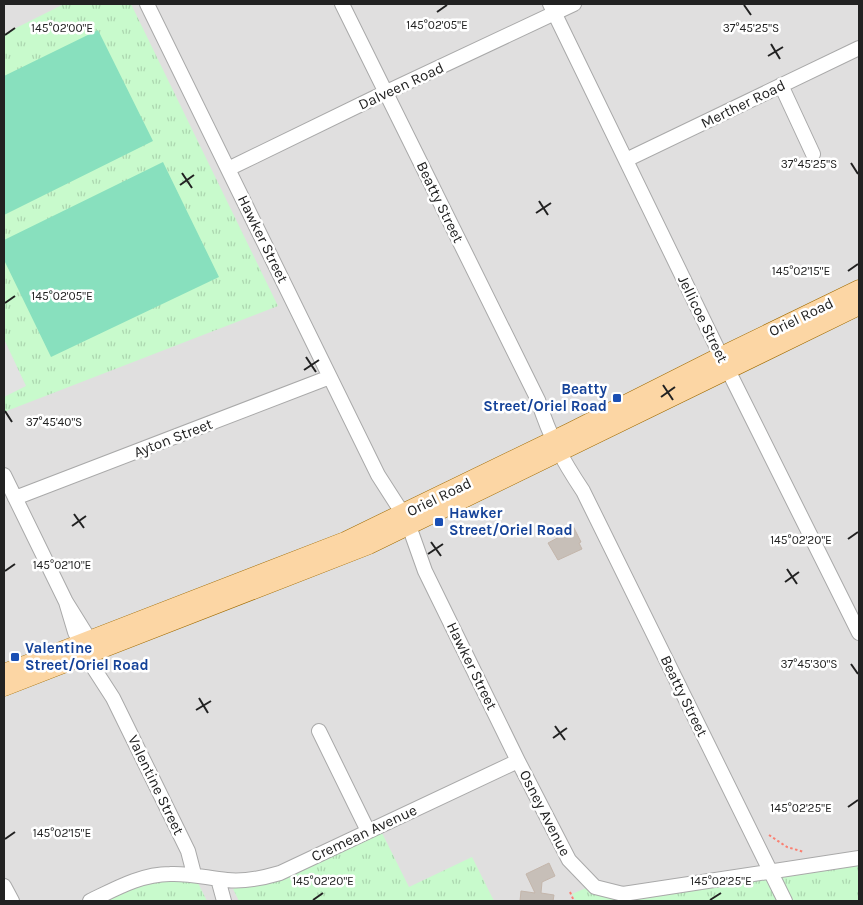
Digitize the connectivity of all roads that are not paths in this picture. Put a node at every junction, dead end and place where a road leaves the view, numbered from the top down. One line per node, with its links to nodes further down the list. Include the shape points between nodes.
1 (147, 4): 10 (street, Hawker Street)
2 (342, 4): 7 (street, Beatty Street)
3 (574, 4): 4 (street, Dalveen Road)
4 (552, 8): 7 (street, Dalveen Road); 9 (street, Jellicoe Street)
5 (859, 48): 6 (street, Merther Road)
6 (781, 85): 8 (street); 9 (street, Merther Road)
7 (386, 92): 10 (street, Dalveen Road); 15 (street, Beatty Street)
8 (814, 154)
9 (626, 160): 13 (street, Jellicoe Street)
10 (228, 169): 14 (street, Hawker Street)
11 (859, 289): 13 (main road, Oriel Road)
12 (859, 306): 13 (main road, Oriel Road)
13 (725, 364): 15 (main road, Oriel Road); 19 (street, Jellicoe Street)
14 (330, 377): 17 (street, Ayton Street); 18 (street, Hawker Street, via 378,475 388,508)
15 (561, 444): 18 (main road, Oriel Road); 27 (street, Beatty Street)
16 (4, 475): 17 (street, Valentine Street)
17 (15, 498): 20 (street, Valentine Street, via 66,602 75,632)
18 (401, 522): 20 (main road, Oriel Road, via 312,554); 24 (street, Hawker Street, via 407,544 425,571)
19 (859, 633)
20 (88, 647): 21 (main road, Oriel Road); 22 (main road, Oriel Road); 28 (street, Valentine Street, via 188,851)
21 (4, 673)
22 (4, 687)
23 (318, 731): 25 (street)
24 (518, 761): 25 (street, Cremean Avenue); 27 (street, Osney Avenue, via 569,860 595,887 623,894)
25 (368, 831): 29 (street, Cremean Avenue, via 280,873 255,880)
26 (859, 858): 27 (street, Osney Avenue)
27 (771, 872): 34 (street, Beatty Street)
28 (194, 874): 29 (street, Cremean Avenue); 32 (street, Cremean Avenue, via 142,878)
29 (218, 879): 33 (street)
30 (4, 886): 31 (street)
31 (12, 901)
32 (90, 901)
33 (224, 901)
34 (785, 901)

